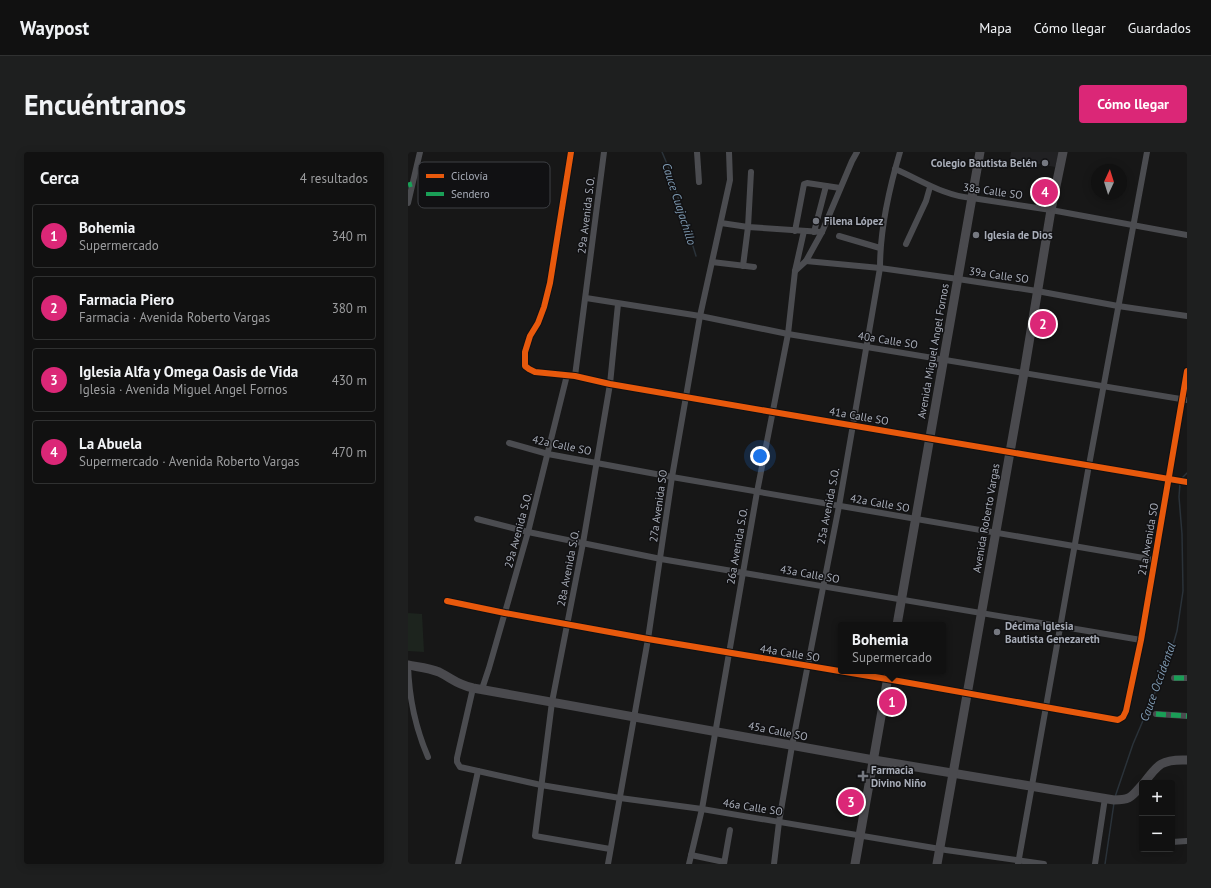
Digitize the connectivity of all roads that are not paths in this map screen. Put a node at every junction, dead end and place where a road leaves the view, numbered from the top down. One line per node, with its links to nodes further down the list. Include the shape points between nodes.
1 (420, 152): 14 (street)
2 (571, 152): 50 (street, 41a Calle SO, via 550,283 538,323 530,336 525,366 535,372)
3 (604, 152): 40 (street, 29a Avenida S.O.)
4 (697, 152): 13 (street)
5 (729, 152): 21 (street, 27a Avenida SO, via 730,180)
6 (857, 152): 17 (street)
7 (900, 152): 11 (street, 25a Avenida S.O.)
8 (980, 152): 18 (street, Avenida Miguel Angel Fornos)
9 (1063, 152): 20 (street, Avenida Roberto Vargas)
10 (1147, 152): 22 (street)
11 (895, 169): 16 (street, 38a Calle SO, via 923,181); 31 (street, 25a Avenida S.O.)
12 (751, 172): 23 (street)
13 (699, 182)
14 (410, 185): 19 (street)
15 (826, 186): 17 (street); 24 (street, via 804,184); 26 (street)
16 (930, 187): 18 (street, 38a Calle SO, via 960,197); 30 (street, via 926,202)
17 (840, 188): 27 (street)
18 (972, 198): 20 (street, 38a Calle SO); 38 (street, Avenida Miguel Angel Fornos)
19 (408, 204)
20 (1051, 210): 22 (street, 38a Calle SO); 39 (street, Avenida Roberto Vargas)
21 (721, 223): 23 (street); 33 (street, 27a Avenida SO)
22 (1134, 226): 29 (street, 38a Calle SO); 42 (street)
23 (748, 227): 24 (street); 34 (street)
24 (795, 231): 25 (street)
25 (804, 231): 26 (street); 37 (street, 26a Avenida S.O.)
26 (814, 232): 27 (street)
27 (822, 232): 32 (street)
28 (839, 236): 31 (street)
29 (1187, 236)
30 (906, 244)
31 (880, 248): 36 (street, 25a Avenida S.O.)
32 (806, 260): 36 (street, 39a Calle SO); 37 (street)
33 (712, 262): 34 (street); 43 (street, 27a Avenida SO)
34 (743, 266): 35 (street)
35 (754, 267)
36 (880, 268): 38 (street, 39a Calle SO); 46 (street, 25a Avenida S.O.)
37 (795, 270): 45 (street, 26a Avenida S.O.)
38 (958, 279): 39 (street, 39a Calle SO); 47 (street, Avenida Miguel Angel Fornos)
39 (1037, 291): 42 (street, 39a Calle SO); 49 (street, Avenida Roberto Vargas)
40 (586, 298): 41 (street, 40a Calle SO); 51 (street, 29a Avenida S.O.)
41 (618, 304): 43 (street, 40a Calle SO); 52 (street, 28a Avenida S.O.)
42 (1118, 306): 44 (street, 39a Calle SO); 53 (street)
43 (700, 316): 45 (street, 40a Calle SO); 54 (street, 27a Avenida SO)
44 (1187, 316)
45 (788, 334): 46 (street, 40a Calle SO); 56 (street, 26a Avenida S.O.)
46 (866, 347): 47 (street, 40a Calle SO); 57 (street, 25a Avenida S.O.)
47 (944, 360): 49 (street, 40a Calle SO); 58 (street, Avenida Miguel Angel Fornos)
48 (1187, 371): 55 (street, 21a Avenida SO)
49 (1024, 373): 53 (street, 40a Calle SO); 60 (street, Avenida Roberto Vargas)
50 (567, 375): 51 (street, 41a Calle SO); 61 (street, 29a Avenida S.O.)
51 (575, 376): 52 (street, 41a Calle SO)
52 (610, 384): 54 (street, 41a Calle SO); 62 (street, 28a Avenida S.O.)
53 (1104, 387): 55 (street, 40a Calle SO); 63 (street)
54 (685, 397): 56 (street, 41a Calle SO); 64 (street, 27a Avenida SO)
55 (1185, 400): 65 (street, 21a Avenida SO)
56 (773, 412): 57 (street, 41a Calle SO); 67 (street, 26a Avenida S.O.)
57 (852, 425): 58 (street, 41a Calle SO); 68 (street, 25a Avenida S.O.)
58 (929, 438): 60 (street, 41a Calle SO); 70 (street, Avenida Miguel Angel Fornos)
59 (509, 443): 61 (street, 42a Calle SO)
60 (1010, 453): 63 (street, 41a Calle SO); 72 (street, Avenida Roberto Vargas)
61 (548, 454): 62 (street, 42a Calle SO); 71 (street, 29a Avenida S.O.)
62 (596, 462): 64 (street, 42a Calle SO); 73 (street, 28a Avenida S.O.)
63 (1088, 466): 65 (street, 41a Calle SO); 74 (street)
64 (672, 477): 67 (street, 42a Calle SO); 75 (street, 27a Avenida SO)
65 (1169, 480): 66 (street, 41a Calle SO); 76 (street, 21a Avenida SO)
66 (1186, 482)
67 (757, 492): 68 (street, 42a Calle SO); 77 (street, 26a Avenida S.O.)
68 (839, 506): 70 (street, 42a Calle SO); 78 (street, 25a Avenida S.O.)
69 (477, 519): 71 (street, 43a Calle SO)
70 (915, 519): 72 (street, 42a Calle SO); 79 (street, Avenida Miguel Angel Fornos)
71 (528, 532): 73 (street, 43a Calle SO); 81 (street, 29a Avenida S.O.)
72 (996, 532): 74 (street, 42a Calle SO); 82 (street, Avenida Roberto Vargas)
73 (583, 543): 75 (street, 43a Calle SO); 84 (street, 28a Avenida S.O.)
74 (1074, 545): 76 (street, 42a Calle SO); 85 (street)
75 (661, 559): 77 (street, 43a Calle SO); 86 (street, 27a Avenida SO)
76 (1155, 560): 87 (street, 21a Avenida SO)
77 (743, 573): 78 (street, 43a Calle SO); 88 (street, 26a Avenida S.O.)
78 (822, 587): 79 (street, 43a Calle SO); 90 (street, 25a Avenida S.O.)
79 (901, 600): 82 (street, 43a Calle SO); 83 (street, Avenida Miguel Angel Fornos)
80 (447, 601): 81 (street, 44a Calle SO)
81 (505, 613): 84 (street, 44a Calle SO); 95 (street, 29a Avenida S.O., via 490,668)
82 (982, 613): 85 (street, 43a Calle SO); 96 (street, Avenida Roberto Vargas)
83 (897, 622)
84 (567, 624): 86 (street, 44a Calle SO); 97 (street, 28a Avenida S.O.)
85 (1060, 626): 87 (street, 43a Calle SO); 98 (street)
86 (648, 639): 88 (street, 44a Calle SO); 102 (street, 27a Avenida SO)
87 (1141, 640): 99 (street, 21a Avenida SO)
88 (730, 653): 90 (street, 44a Calle SO); 103 (street, 26a Avenida S.O.)
89 (408, 665): 95 (street, 45a Calle SO, via 439,672 461,685); 105 (street, via 408,689 419,737)
90 (808, 666): 91 (street, 44a Calle SO); 104 (street, 25a Avenida S.O.)
91 (838, 669)
92 (888, 675): 96 (street, 44a Calle SO); 106 (street)
93 (1174, 678): 94 (street)
94 (1187, 678)
95 (477, 689): 97 (street, 45a Calle SO); 108 (street, 29a Avenida S.O., via 457,758)
96 (968, 693): 98 (street, 44a Calle SO); 110 (street, Avenida Roberto Vargas)
97 (552, 702): 102 (street, 45a Calle SO); 112 (street, 28a Avenida S.O.)
98 (1046, 708): 99 (street, 44a Calle SO, via 1118,720); 113 (street)
99 (1126, 711)
100 (1156, 714): 101 (street)
101 (1187, 716)
102 (633, 717): 103 (street, 45a Calle SO); 115 (street, 27a Avenida SO)
103 (715, 731): 104 (street, 45a Calle SO); 117 (street, 26a Avenida S.O.)
104 (792, 746): 106 (street, 45a Calle SO); 118 (street, 25a Avenida S.O.)
105 (428, 757)
106 (873, 760): 110 (street, 45a Calle SO); 120 (street)
107 (1187, 760): 111 (street, 45a Calle SO, via 1164,762 1156,767)
108 (460, 767): 109 (street, 46a Calle SO)
109 (478, 771): 112 (street, 46a Calle SO); 128 (street)
110 (954, 774): 113 (street, 45a Calle SO); 124 (street, Avenida Roberto Vargas)
111 (1146, 780)
112 (541, 785): 115 (street, 46a Calle SO); 123 (street, 28a Avenida S.O., via 536,836)
113 (1032, 786): 116 (street, 45a Calle SO); 126 (street)
114 (1139, 788): 116 (street, 45a Calle SO, via 1127,800)
115 (620, 798): 117 (street, 46a Calle SO); 123 (street, 27a Avenida SO)
116 (1105, 798): 135 (street)
117 (702, 809): 118 (street, 46a Calle SO); 125 (street, 26a Avenida S.O.)
118 (779, 822): 120 (street, 46a Calle SO); 131 (street, 25a Avenida S.O.)
119 (730, 830): 127 (street)
120 (860, 835): 124 (street, 46a Calle SO); 132 (street)
121 (1187, 841): 122 (street)
122 (1175, 842)
123 (610, 849): 129 (street, 27a Avenida SO)
124 (940, 849): 126 (street, 46a Calle SO); 133 (street, Avenida Roberto Vargas)
125 (691, 855): 127 (street); 130 (street, 26a Avenida S.O.)
126 (1018, 862): 134 (street, 46a Calle SO)
127 (724, 863)
128 (458, 864)
129 (608, 864)
130 (689, 864)
131 (774, 864)
132 (855, 864)
133 (937, 864)
134 (1044, 864)
135 (1095, 864)

